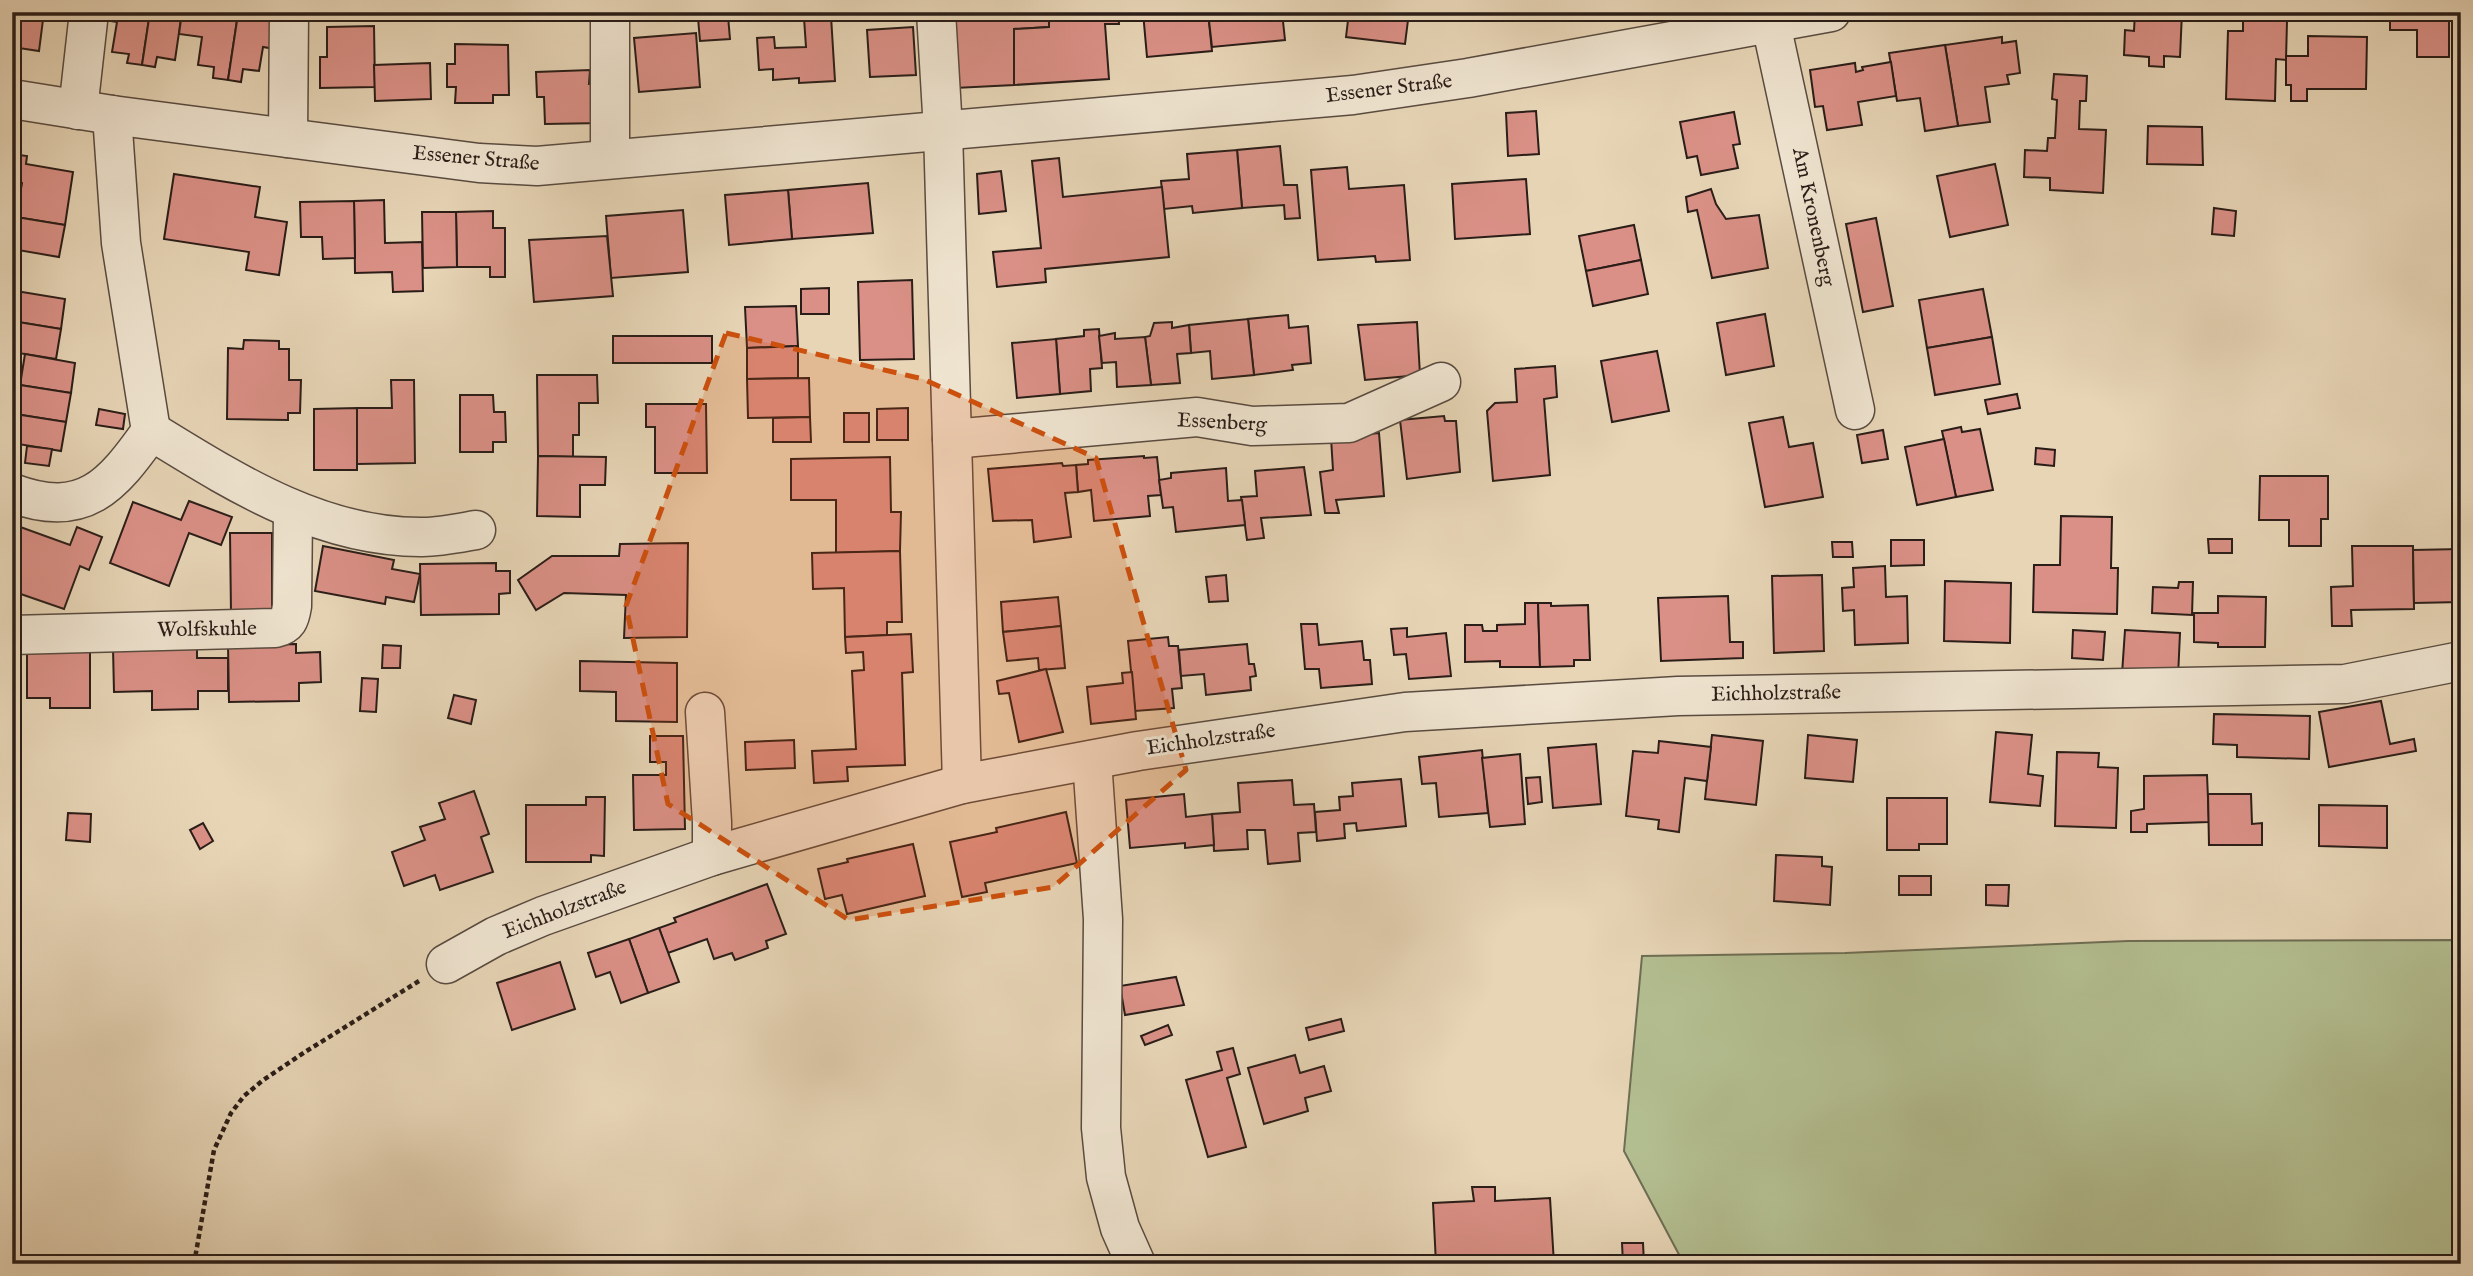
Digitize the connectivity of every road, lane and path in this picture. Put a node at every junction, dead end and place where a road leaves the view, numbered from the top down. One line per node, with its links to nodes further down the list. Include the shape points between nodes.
1 (89, 12): 8 (street)
2 (289, 12): 10 (street)
3 (610, 12): 11 (street)
4 (936, 12): 9 (street)
5 (1831, 12): 6 (street, Essener Straße)
6 (1770, 24): 9 (street, Essener Straße, via 1353,95); 13 (street, Am Kronenberg)
7 (12, 99): 8 (street, Essener Straße)
8 (95, 112): 10 (street, Essener Straße); 14 (street)
9 (943, 130): 11 (street, Essener Straße); 15 (street)
10 (288, 138): 11 (street, Essener Straße, via 479,163 537,166)
11 (610, 159)
12 (1441, 382): 15 (street, Essenberg, via 1349,423 1252,426 1197,417)
13 (1855, 410)
14 (151, 431): 16 (street, via 107,484 78,501 39,502); 17 (street)
15 (952, 439): 23 (street)
16 (12, 493)
17 (293, 511): 18 (street, via 391,536); 19 (street, Wolfskuhle, via 292,606 284,626)
18 (476, 530)
19 (12, 635)
20 (2461, 661): 22 (street, Eichholzstraße, via 2345,684 1678,696 1405,712)
21 (705, 712): 24 (street)
22 (1092, 760): 23 (street, Eichholzstraße); 27 (street, via 1103,919 1101,1128 1106,1177)
23 (962, 784): 24 (street, Eichholzstraße)
24 (712, 856): 25 (street, Eichholzstraße, via 543,916)
25 (446, 964): 26 (path, via 244,1096 214,1150)
26 (194, 1264)
27 (1136, 1264)

